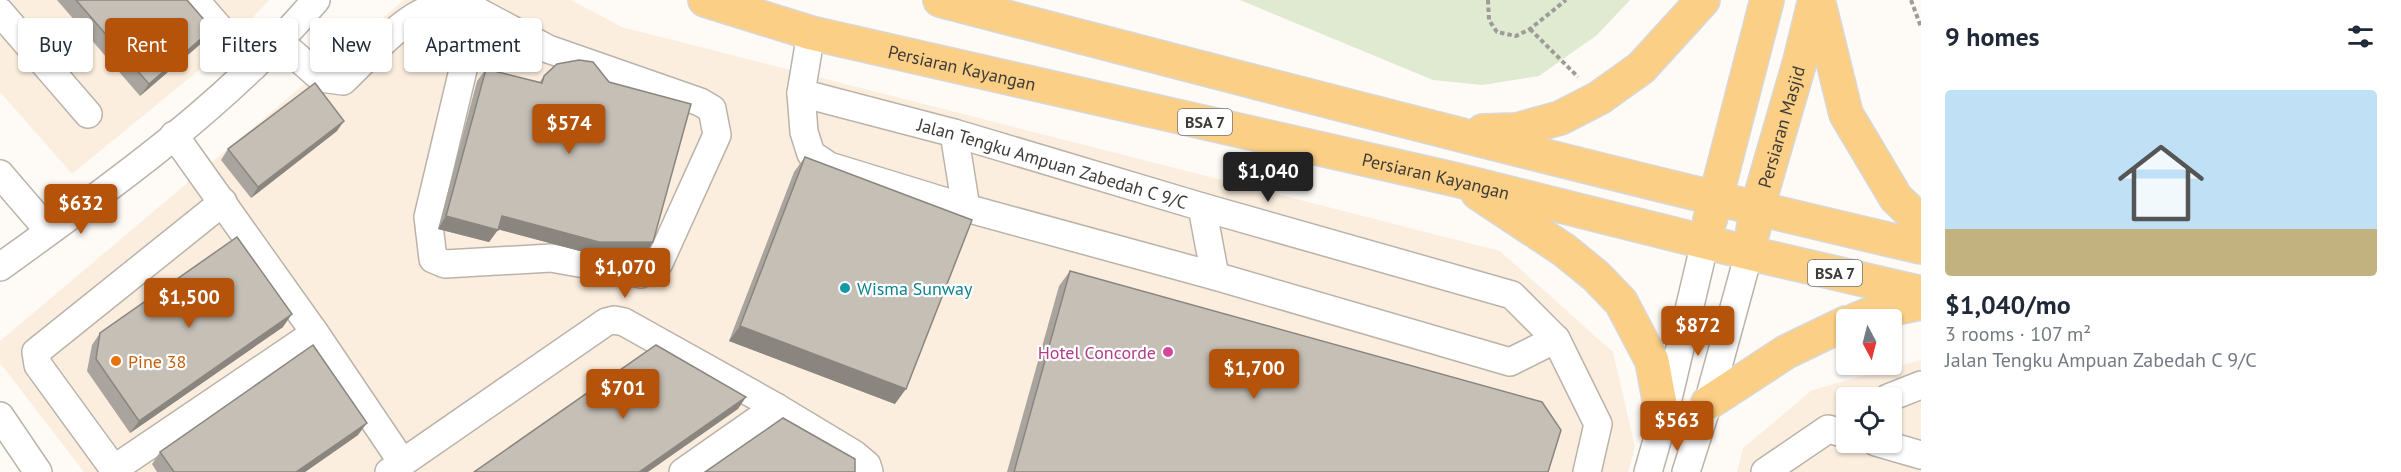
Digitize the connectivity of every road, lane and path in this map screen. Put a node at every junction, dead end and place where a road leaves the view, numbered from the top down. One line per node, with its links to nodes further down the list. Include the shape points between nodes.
1 (195, 0): 13 (street)
2 (316, 0): 14 (street)
3 (705, 0): 17 (main road, Persiaran Kayangan / BSA 7)
4 (940, 0): 23 (main road, BSA 7)
5 (1488, 0): 16 (path, via 1489,20 1497,32 1516,36)
6 (1566, 0): 16 (path)
7 (1703, 0): 21 (main road, via 1641,68)
8 (1767, 0): 28 (main road)
9 (1817, 0): 32 (main road, Persiaran Masjid); 33 (main road, via 1846,114 1896,198)
10 (1911, 0): 15 (path)
11 (477, 11): 11 (street, via 548,49 711,109 717,135 659,263 641,274 551,258 445,264 433,259 428,217); 18 (street, via 458,7 426,11 393,33 343,81 321,78)
12 (0, 12): 22 (street)
13 (211, 18)
14 (298, 20)
15 (1921, 27)
16 (1530, 29): 21 (path)
17 (811, 33): 20 (street); 27 (main road, Persiaran Kayangan / BSA 7)
18 (298, 58)
19 (248, 72): 25 (street)
20 (801, 93): 24 (street, Jalan Tengku Ampuan Zabedah C 9/C); 31 (street, via 804,132 811,154 829,166)
21 (1599, 98): 23 (main road, via 1560,118 1517,130)
22 (88, 114)
23 (1442, 131): 28 (main road, BSA 7)
24 (954, 134): 30 (street, Jalan Tengku Ampuan Zabedah C 9/C); 31 (street)
25 (174, 135): 29 (street); 34 (street)
26 (0, 174): 34 (street)
27 (1457, 180): 35 (main road, Persiaran Kayangan / BSA 7); 51 (main road, via 1564,250 1621,302 1652,361)
28 (1715, 198): 32 (main road, BSA 7); 35 (main road)
29 (224, 202): 44 (street); 57 (street, via 36,352 38,365)
30 (1202, 207): 39 (street); 45 (street, Jalan Tengku Ampuan Zabedah C 9/C, via 1512,295)
31 (966, 208): 39 (street)
32 (1757, 209): 36 (main road, BSA 7); 37 (main road, Persiaran Masjid)
33 (1921, 222)
34 (49, 231): 38 (street)
35 (1705, 242): 37 (main road, Persiaran Kayangan / BSA 7); 51 (street)
36 (1921, 247)
37 (1749, 253): 40 (main road, Persiaran Kayangan / BSA 7); 48 (street)
38 (0, 267)
39 (1215, 276): 45 (street, via 1510,362)
40 (1921, 293)
41 (1921, 303): 42 (main road)
42 (1891, 309)
43 (1836, 328): 48 (main road, via 1786,352)
44 (315, 333): 55 (street); 57 (street)
45 (1556, 339): 60 (street, Jalan Tengku Ampuan Zabedah C 9/C, via 1598,424)
46 (1921, 385): 47 (street)
47 (1902, 392)
48 (1708, 403): 62 (street)
49 (776, 407): 55 (street, via 614,320); 56 (street, via 854,454); 59 (street)
50 (0, 416): 58 (street)
51 (1663, 420): 61 (street)
52 (1836, 429): 63 (street)
53 (1902, 450): 54 (street)
54 (1921, 455)
55 (395, 467)
56 (868, 469)
57 (115, 470)
58 (38, 472)
59 (683, 472)
60 (1587, 472)
61 (1648, 472)
62 (1686, 472)
63 (1765, 472)

